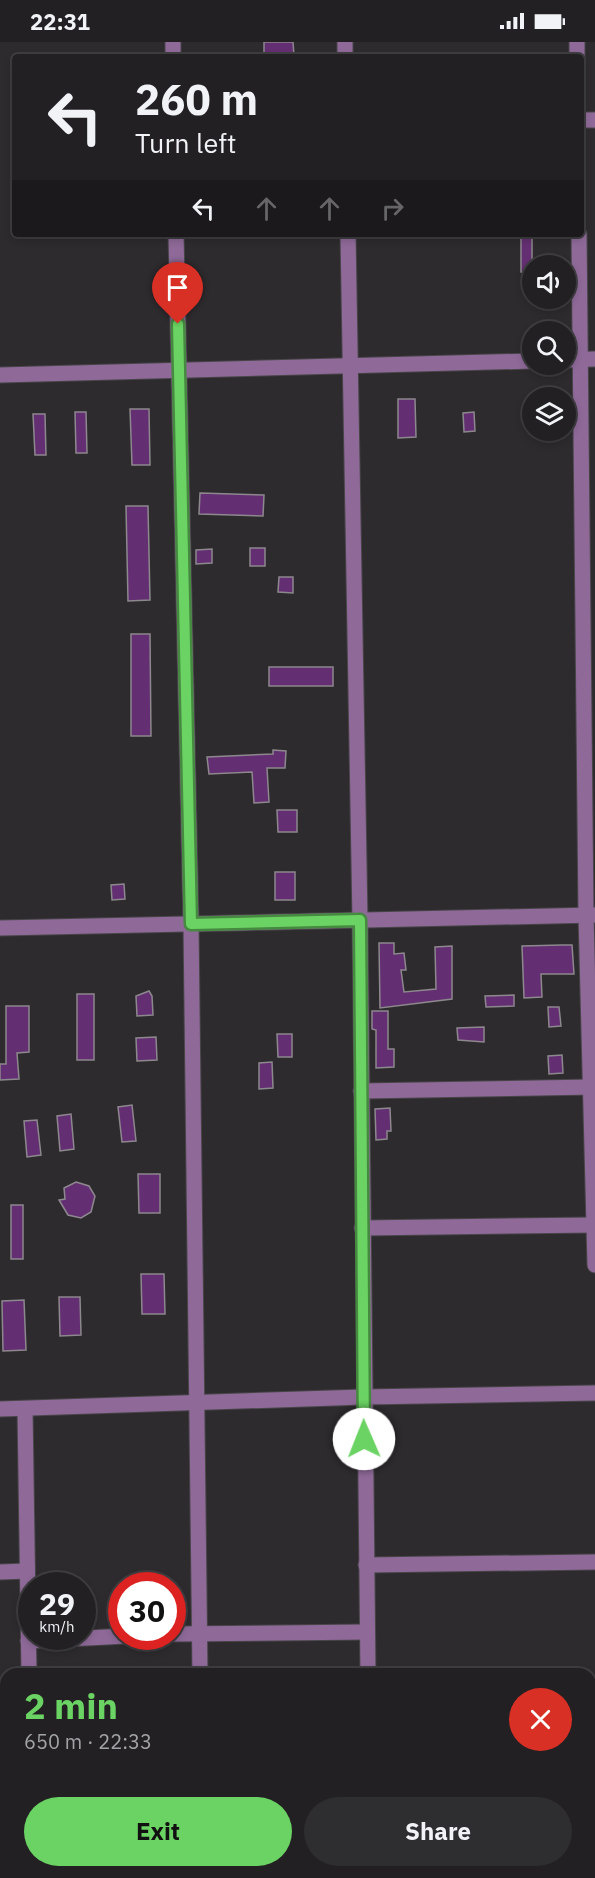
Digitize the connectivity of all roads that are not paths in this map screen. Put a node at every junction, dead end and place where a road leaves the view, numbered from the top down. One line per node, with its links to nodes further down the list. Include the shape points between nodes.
1 (176, 237): 7 (street)
2 (348, 237): 6 (street)
3 (579, 237): 4 (street)
4 (580, 359): 9 (street)
5 (522, 361): 6 (street)
6 (350, 365): 7 (street); 10 (street)
7 (178, 369): 8 (street); 11 (street)
8 (0, 375)
9 (591, 915): 10 (street); 13 (street)
10 (360, 920): 11 (street); 14 (street)
11 (191, 924): 12 (street); 20 (street)
12 (0, 928)
13 (593, 1087): 14 (street); 15 (street)
14 (361, 1091): 16 (street)
15 (594, 1225): 16 (street); 17 (street)
16 (362, 1228): 19 (street)
17 (595, 1265)
18 (595, 1393): 19 (street)
19 (364, 1397): 20 (street); 24 (street)
20 (196, 1404): 21 (street); 28 (street)
21 (25, 1408): 22 (street); 25 (street)
22 (0, 1409)
23 (595, 1562): 24 (street)
24 (366, 1565): 27 (street)
25 (27, 1571): 26 (street)
26 (0, 1572)
27 (367, 1632): 28 (street); 33 (street)
28 (200, 1633): 29 (street); 32 (street)
29 (186, 1634)
30 (28, 1650): 31 (street)
31 (29, 1668)
32 (200, 1668)
33 (368, 1668)
34 (369, 1878): 35 (street)
35 (564, 1878)

